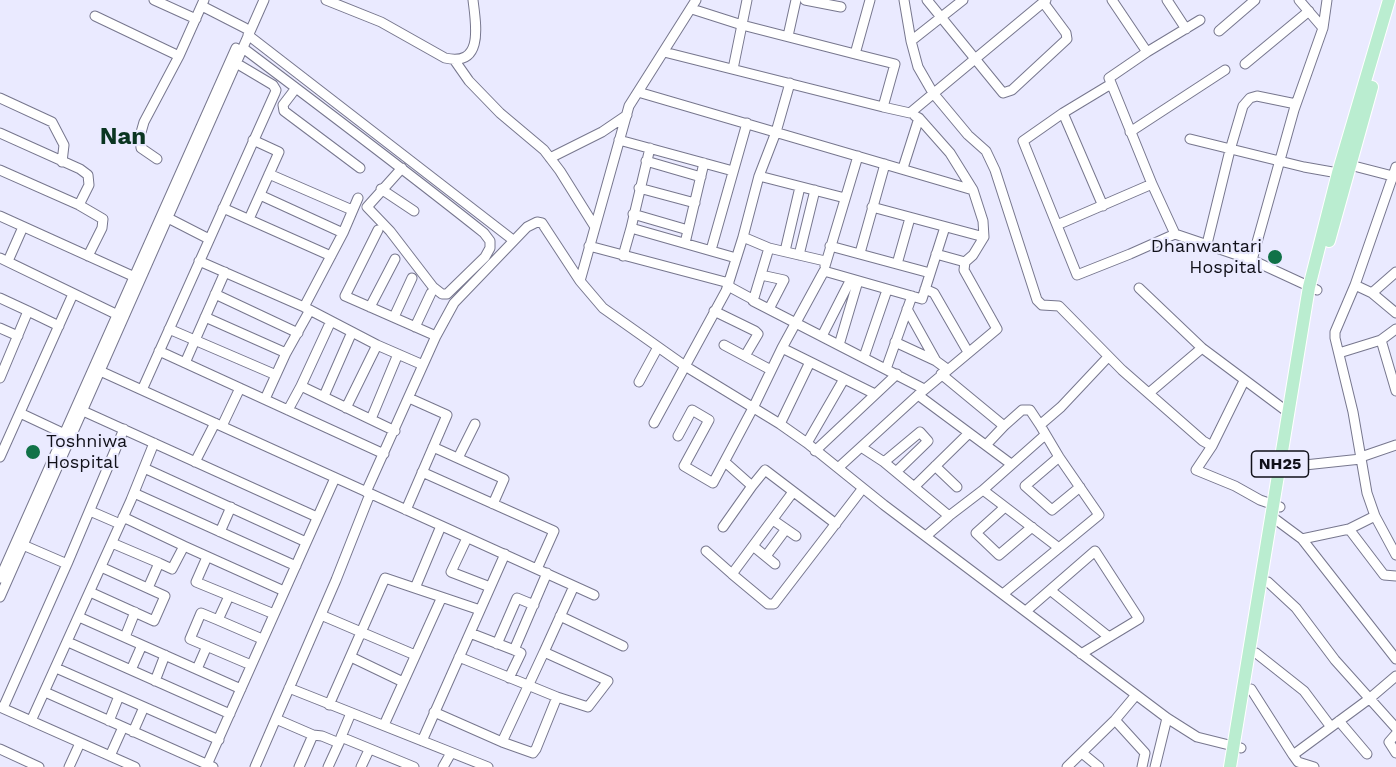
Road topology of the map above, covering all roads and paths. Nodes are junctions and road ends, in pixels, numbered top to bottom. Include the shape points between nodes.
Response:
1 (154, 0) edge
2 (257, 0) edge
3 (264, 0) edge
4 (326, 0) edge
5 (473, 0) edge
6 (747, 0) edge
7 (795, 0) edge
8 (805, 0) edge
9 (870, 0) edge
10 (904, 0) edge
11 (927, 0) edge
12 (963, 0) edge
13 (1112, 0) edge
14 (1167, 0) edge
15 (1255, 0) edge
16 (1299, 0) edge
17 (1327, 0) edge
18 (1389, 0) edge
19 (1045, 1) edge
20 (830, 2) edge
21 (1396, 2) edge
22 (203, 3) edge
23 (347, 4) edge
24 (694, 4) edge
25 (841, 6) dead end
26 (1309, 11) junction
27 (95, 16) dead end
28 (940, 18) junction
29 (196, 19) junction
30 (1200, 20) dead end
31 (742, 25) junction
32 (1323, 28) junction
33 (1186, 29) junction
34 (1219, 31) dead end
35 (247, 32) junction
36 (788, 36) junction
37 (910, 40) junction
38 (243, 48) junction
39 (664, 52) junction
40 (1147, 52) junction
41 (855, 54) junction
42 (179, 56) junction
43 (976, 58) junction
44 (455, 61) junction
45 (236, 63) junction
46 (1245, 64) dead end
47 (733, 69) junction
48 (1225, 70) dead end
49 (790, 83) junction
50 (1111, 84) junction
51 (296, 88) junction
52 (638, 92) junction
53 (932, 94) junction
54 (0, 98) edge
55 (1296, 104) junction
56 (883, 107) junction
57 (910, 113) junction
58 (1063, 113) junction
59 (627, 115) junction
60 (919, 118) junction
61 (747, 123) junction
62 (776, 132) junction
63 (1130, 132) junction
64 (0, 133) edge
65 (1190, 139) dead end
66 (253, 140) junction
67 (619, 140) junction
68 (650, 148) junction
69 (1230, 150) junction
70 (858, 156) junction
71 (550, 158) junction
72 (157, 159) dead end
73 (646, 161) junction
74 (1280, 161) junction
75 (63, 162) junction
76 (704, 163) junction
77 (885, 164) junction
78 (360, 168) dead end
79 (402, 168) junction
80 (903, 168) junction
81 (1337, 169) junction
82 (0, 170) edge
83 (733, 171) junction
84 (1395, 173) edge
85 (269, 174) junction
86 (759, 176) junction
87 (701, 177) junction
88 (1152, 184) junction
89 (800, 187) junction
90 (639, 188) junction
91 (381, 189) junction
92 (815, 190) junction
93 (972, 190) junction
94 (1387, 194) junction
95 (260, 195) junction
96 (357, 198) dead end
97 (844, 198) junction
98 (1396, 201) edge
99 (695, 203) junction
100 (79, 206) junction
101 (1103, 206) junction
102 (872, 207) junction
103 (223, 208) junction
104 (352, 210) junction
105 (414, 211) dead end
106 (633, 214) junction
107 (0, 216) edge
108 (168, 218) junction
109 (910, 218) junction
110 (249, 219) junction
111 (1057, 225) junction
112 (23, 227) junction
113 (595, 227) junction
114 (945, 227) junction
115 (631, 228) junction
116 (378, 230) dead end
117 (688, 230) junction
118 (343, 232) junction
119 (1175, 234) junction
120 (743, 237) junction
121 (984, 237) junction
122 (209, 239) junction
123 (513, 240) junction
124 (490, 241) junction
125 (686, 243) junction
126 (1207, 244) junction
127 (590, 246) junction
128 (830, 246) junction
129 (769, 248) junction
130 (711, 250) junction
131 (785, 251) junction
132 (501, 252) junction
133 (860, 253) junction
134 (936, 254) junction
135 (799, 255) junction
136 (88, 256) junction
137 (331, 256) junction
138 (623, 256) junction
139 (736, 258) junction
140 (395, 259) dead end
141 (4, 260) edge
142 (1252, 260) junction
143 (199, 261) junction
144 (965, 262) junction
145 (897, 264) junction
146 (825, 266) junction
147 (225, 272) junction
148 (930, 273) junction
149 (1396, 273) edge
150 (761, 275) junction
151 (137, 278) junction
152 (412, 278) dead end
153 (855, 280) junction
154 (580, 281) junction
155 (729, 285) junction
156 (1355, 285) junction
157 (1139, 288) dead end
158 (1313, 288) junction
159 (925, 289) junction
160 (887, 291) junction
161 (431, 293) dead end
162 (1372, 293) junction
163 (73, 294) junction
164 (215, 294) junction
165 (912, 296) junction
166 (0, 298) edge
167 (753, 299) junction
168 (370, 307) junction
169 (307, 308) junction
170 (769, 309) junction
171 (907, 309) junction
172 (28, 311) junction
173 (714, 311) junction
174 (1396, 313) edge
175 (121, 316) junction
176 (205, 317) junction
177 (394, 317) junction
178 (332, 321) junction
179 (795, 324) junction
180 (59, 326) junction
181 (415, 327) junction
182 (0, 328) edge
183 (169, 329) junction
184 (1396, 329) edge
185 (352, 332) junction
186 (298, 333) junction
187 (18, 336) junction
188 (436, 336) junction
189 (822, 336) junction
190 (195, 339) junction
191 (1381, 340) junction
192 (895, 342) junction
193 (377, 345) junction
194 (724, 345) dead end
195 (839, 345) junction
196 (658, 347) junction
197 (782, 348) junction
198 (1202, 348) junction
199 (159, 351) junction
200 (968, 351) junction
201 (286, 353) junction
202 (1339, 353) junction
203 (398, 354) junction
204 (745, 356) junction
205 (864, 357) junction
206 (1108, 357) junction
207 (936, 361) junction
208 (810, 362) junction
209 (185, 363) junction
210 (423, 365) junction
211 (685, 366) junction
212 (886, 369) junction
213 (771, 370) junction
214 (100, 371) junction
215 (944, 372) junction
216 (897, 374) junction
217 (276, 375) junction
218 (0, 378) edge
219 (844, 378) junction
220 (1244, 381) junction
221 (639, 382) dead end
222 (301, 386) junction
223 (240, 388) junction
224 (142, 390) junction
225 (1396, 391) edge
226 (921, 392) junction
227 (1149, 393) junction
228 (875, 394) junction
229 (324, 396) junction
230 (409, 398) junction
231 (265, 399) junction
232 (346, 408) junction
233 (753, 408) junction
234 (288, 410) junction
235 (83, 411) junction
236 (20, 413) junction
237 (1289, 413) junction
238 (371, 419) junction
239 (654, 423) dead end
240 (218, 424) junction
241 (475, 424) dead end
242 (780, 424) junction
243 (1040, 425) junction
244 (1004, 426) junction
245 (124, 429) junction
246 (394, 431) junction
247 (969, 433) junction
248 (1045, 435) junction
249 (68, 436) junction
250 (678, 436) dead end
251 (154, 443) junction
252 (807, 443) junction
253 (986, 445) junction
254 (1396, 445) edge
255 (1212, 446) junction
256 (433, 447) junction
257 (861, 447) junction
258 (815, 451) junction
259 (384, 454) junction
260 (0, 457) edge
261 (1059, 457) junction
262 (458, 458) junction
263 (1361, 458) junction
264 (195, 462) junction
265 (725, 462) junction
266 (884, 462) junction
267 (1011, 464) junction
268 (935, 466) junction
269 (1286, 466) junction
270 (144, 468) junction
271 (838, 468) junction
272 (422, 472) junction
273 (896, 472) junction
274 (335, 478) junction
275 (752, 486) junction
276 (914, 487) junction
277 (957, 487) dead end
278 (1080, 487) junction
279 (863, 488) junction
280 (983, 490) junction
281 (793, 492) junction
282 (134, 493) junction
283 (368, 493) junction
284 (493, 504) junction
285 (231, 507) junction
286 (1005, 507) junction
287 (406, 510) junction
288 (90, 511) junction
289 (1275, 513) junction
290 (949, 516) junction
291 (1375, 516) junction
292 (317, 517) junction
293 (773, 520) junction
294 (122, 521) junction
295 (836, 524) junction
296 (441, 526) junction
297 (723, 527) dead end
298 (1032, 527) junction
299 (1349, 529) junction
300 (786, 530) junction
301 (220, 532) junction
302 (796, 536) dead end
303 (926, 536) junction
304 (467, 538) junction
305 (1302, 539) junction
306 (306, 542) junction
307 (112, 543) junction
308 (23, 545) junction
309 (184, 546) junction
310 (753, 546) junction
311 (1059, 548) junction
312 (706, 551) dead end
313 (504, 554) junction
314 (4, 555) edge
315 (1396, 555) edge
316 (207, 556) junction
317 (766, 556) junction
318 (159, 562) junction
319 (67, 564) junction
320 (775, 564) dead end
321 (296, 566) junction
322 (101, 567) junction
323 (537, 569) junction
324 (547, 573) junction
325 (732, 574) junction
326 (1396, 576) edge
327 (0, 578) edge
328 (1268, 582) junction
329 (574, 586) junction
330 (490, 587) junction
331 (148, 588) junction
332 (415, 588) junction
333 (1050, 590) junction
334 (284, 591) junction
335 (90, 592) junction
336 (1003, 594) junction
337 (594, 595) dead end
338 (229, 596) junction
339 (0, 597) edge
340 (441, 598) junction
341 (534, 605) junction
342 (480, 610) junction
343 (1026, 611) junction
344 (135, 612) junction
345 (274, 614) junction
346 (321, 615) junction
347 (560, 616) junction
348 (79, 617) junction
349 (218, 620) junction
350 (363, 633) junction
351 (470, 633) junction
352 (125, 637) junction
353 (1109, 637) junction
354 (262, 639) junction
355 (68, 642) junction
356 (497, 644) junction
357 (142, 645) junction
358 (207, 646) junction
359 (623, 646) dead end
360 (514, 650) junction
361 (544, 652) junction
362 (1256, 653) junction
363 (1081, 654) junction
364 (415, 655) junction
365 (165, 656) junction
366 (351, 657) junction
367 (459, 657) junction
368 (1396, 659) edge
369 (251, 665) junction
370 (56, 668) junction
371 (196, 669) junction
372 (131, 670) junction
373 (1396, 676) edge
374 (509, 678) junction
375 (155, 681) junction
376 (403, 682) junction
377 (528, 686) junction
378 (289, 688) junction
379 (241, 689) junction
380 (1251, 689) junction
381 (45, 692) junction
382 (1136, 695) junction
383 (120, 696) junction
384 (557, 697) junction
385 (1369, 699) junction
386 (329, 705) junction
387 (144, 706) junction
388 (2, 708) edge
389 (434, 712) junction
390 (351, 713) junction
391 (230, 714) junction
392 (1167, 718) junction
393 (276, 719) junction
394 (1115, 720) junction
395 (31, 721) junction
396 (109, 721) junction
397 (1335, 724) junction
398 (384, 725) junction
399 (123, 728) junction
400 (1396, 728) edge
401 (133, 732) junction
402 (1396, 734) edge
403 (313, 735) junction
404 (219, 740) junction
405 (340, 740) junction
406 (422, 741) junction
407 (502, 742) junction
408 (80, 743) junction
409 (1237, 748) junction
410 (0, 749) edge
411 (369, 750) junction
412 (451, 753) junction
413 (1082, 753) junction
414 (1396, 753) edge
415 (1367, 754) dead end
416 (1293, 755) junction
417 (110, 756) junction
418 (476, 765) edge
419 (209, 766) edge
420 (409, 766) edge
421 (39, 767) edge
422 (69, 767) edge
423 (135, 767) edge
424 (255, 767) edge
425 (299, 767) edge
426 (328, 767) edge
427 (361, 767) edge
428 (443, 767) edge
429 (488, 767) edge
430 (1067, 767) edge
431 (1100, 767) edge
432 (1142, 767) edge
433 (1155, 767) edge
434 (1230, 767) edge
435 (1238, 767) edge
436 (1314, 767) edge

1 - 29 street
2 - 35 street
3 - 35 street
4 - 23 street
5 - 44 street via 475,44 469,55
6 - 31 street
7 - 36 street
8 - 20 street
9 - 41 street
10 - 37 street
11 - 28 street
12 - 28 street
13 - 40 street
14 - 33 street
15 - 34 street
16 - 26 street
17 - 32 street
18 - 81 main road, NH25
19 - 43 street
19 - 43 street via 1067,39 1011,90 1003,93
20 - 25 street
21 - 81 main road, NH25
22 - 29 street
22 - 35 street
23 - 44 street
24 - 31 street
24 - 39 street
26 - 32 street
26 - 46 street
27 - 42 street
28 - 37 street
28 - 43 street
29 - 42 street
30 - 33 street
31 - 36 street
31 - 47 street
32 - 55 street
33 - 40 street
35 - 38 street
35 - 123 street
35 - 151 street
36 - 41 street
37 - 53 street
38 - 45 street
38 - 51 street
39 - 47 street
39 - 52 street
40 - 50 street via 1108,78
41 - 56 street via 895,64
42 - 72 street via 140,136 141,148
43 - 53 street
44 - 71 street via 500,113
45 - 66 street via 269,81 276,90
45 - 108 street
47 - 49 street
48 - 63 street
49 - 56 street
49 - 62 street
50 - 58 street
50 - 63 street
51 - 78 street via 283,105 284,111
51 - 79 street
52 - 59 street
52 - 61 street
53 - 57 street
53 - 206 street via 986,151 1037,300 1042,306 1059,306
54 - 75 street via 52,122 64,145
55 - 69 street via 1266,96 1250,98
55 - 74 street
56 - 57 street
57 - 60 street
58 - 101 street
58 - 111 street via 1023,141
59 - 67 street
59 - 71 street
60 - 80 street
60 - 93 street via 950,153
61 - 62 street
61 - 83 street
62 - 70 street
62 - 86 street
63 - 88 street
64 - 75 street
65 - 69 street
66 - 85 street via 279,152
66 - 103 street
67 - 68 street
67 - 113 street
68 - 73 street
68 - 76 street
69 - 74 street
69 - 126 street
70 - 77 street
70 - 97 street
71 - 113 street
73 - 87 street
73 - 90 street
74 - 81 street
74 - 142 street
75 - 100 street via 90,178
76 - 83 street
76 - 87 street
77 - 80 street
77 - 102 street
79 - 91 street
79 - 124 street
80 - 93 street
81 - 84 street
81 - 158 main road, NH25
82 - 100 street
83 - 130 street
84 - 94 street
85 - 95 street
85 - 104 street
86 - 89 street
86 - 120 street
87 - 99 street
88 - 101 street
88 - 119 street
89 - 92 street
89 - 131 street
90 - 99 street
90 - 106 street
91 - 105 street
91 - 124 street via 367,205 369,210 442,294 453,290 485,257
92 - 97 street
92 - 135 street
93 - 121 street
94 - 98 street
94 - 156 street
95 - 110 street
95 - 118 street
96 - 104 street
97 - 128 street
99 - 117 street
100 - 136 street via 98,215 104,224
101 - 111 street
102 - 109 street
102 - 133 street
103 - 110 street
103 - 122 street
104 - 118 street
106 - 115 street
106 - 117 street
107 - 112 street
108 - 122 street
108 - 151 street
109 - 114 street
109 - 145 street
110 - 137 street
111 - 119 street via 1077,275
112 - 136 street
112 - 141 street
113 - 127 street
114 - 121 street
114 - 134 street
115 - 125 street
115 - 138 street
116 - 168 street via 345,297
117 - 125 street
118 - 137 street
119 - 126 street
120 - 129 street
120 - 139 street
121 - 144 street
122 - 143 street
123 - 132 street
123 - 154 street via 531,224 542,223
124 - 132 street
125 - 130 street
126 - 142 street
127 - 138 street
127 - 154 street
128 - 133 street
128 - 146 street
129 - 131 street
129 - 150 street
130 - 139 street
131 - 135 street
132 - 188 street via 454,303
133 - 145 street
134 - 144 street
134 - 148 street
135 - 146 street
136 - 151 street
137 - 169 street
138 - 155 street
139 - 155 street
140 - 168 street
141 - 163 street
142 - 158 street
143 - 147 street
143 - 183 street
144 - 200 street via 964,270 997,329
145 - 148 street
146 - 153 street
146 - 179 street
147 - 164 street
147 - 169 street
148 - 159 street
149 - 162 street
150 - 167 street
150 - 170 street via 784,280
151 - 175 street
152 - 177 street
153 - 160 street
153 - 189 street
153 - 195 street
154 - 196 street via 603,309
155 - 167 street
155 - 173 street
156 - 162 street
156 - 202 street via 1335,332
157 - 198 street
158 - 237 main road, NH25
158 - 269 main road, NH25
159 - 165 street via 922,299
159 - 200 street via 934,293
160 - 165 street
160 - 205 street
161 - 181 street
162 - 174 street
163 - 175 street
163 - 180 street
164 - 176 street
164 - 186 street
165 - 171 street
166 - 172 street
167 - 170 street
168 - 177 street
169 - 178 street
169 - 186 street
170 - 179 street
171 - 192 street
171 - 207 street
172 - 180 street
172 - 187 street
173 - 204 street via 758,334
173 - 211 street
175 - 214 street
175 - 249 street
176 - 190 street
176 - 201 street
177 - 181 street
178 - 185 street
178 - 222 street
179 - 189 street
179 - 197 street
180 - 236 street
181 - 188 street
182 - 187 street
183 - 190 street
183 - 199 street
184 - 191 street
185 - 193 street
185 - 229 street
186 - 201 street
187 - 218 street
188 - 210 street
189 - 195 street
190 - 209 street
190 - 217 street
191 - 202 street
191 - 225 street
192 - 207 street
192 - 212 street
193 - 203 street
193 - 232 street
194 - 204 street
195 - 205 street
196 - 211 street
196 - 221 street
197 - 208 street
197 - 213 street
198 - 220 street
198 - 227 street
199 - 209 street
199 - 224 street
200 - 215 street
201 - 217 street
202 - 263 street
203 - 210 street
203 - 238 street
204 - 213 street
205 - 212 street
206 - 227 street
206 - 243 street
207 - 215 street
208 - 219 street
208 - 242 street
209 - 223 street
210 - 230 street
211 - 233 street
211 - 239 street
212 - 216 street
213 - 233 street
214 - 224 street
214 - 235 street
215 - 226 street
215 - 244 street
216 - 226 street
216 - 228 street
217 - 231 street
219 - 228 street
219 - 252 street
220 - 237 street
220 - 255 street
222 - 229 street
222 - 234 street
223 - 231 street
223 - 240 street
224 - 240 street
226 - 247 street
226 - 257 street
227 - 255 street
228 - 258 street
229 - 232 street
230 - 246 street
230 - 256 street via 447,415
231 - 234 street
232 - 238 street
233 - 242 street
233 - 265 street
234 - 259 street
235 - 245 street
235 - 249 street
236 - 249 street
236 - 260 street
237 - 289 main road, NH25
238 - 246 street
240 - 264 street
240 - 274 street
241 - 262 street
242 - 252 street
243 - 244 street via 1030,410 1022,410
243 - 248 street
244 - 253 street
245 - 251 street
245 - 288 street
246 - 259 street
247 - 253 street
247 - 268 street
248 - 261 street
248 - 267 street
249 - 308 street
249 - 314 street
250 - 265 street via 692,410 709,420 684,466 712,483
251 - 264 street
251 - 270 street
252 - 258 street
253 - 267 street
254 - 263 street
255 - 289 street via 1197,470 1235,486
256 - 262 street
256 - 272 street
257 - 266 street
257 - 271 street
258 - 271 street
259 - 283 street
261 - 278 street
261 - 278 street via 1025,486 1052,510
262 - 284 street via 504,480
263 - 269 street
263 - 291 street
264 - 292 street
265 - 275 street
266 - 273 street
266 - 273 street via 920,432 928,441
267 - 280 street
268 - 276 street
268 - 277 street
269 - 289 main road, NH25
270 - 282 street
270 - 285 street
271 - 279 street
272 - 284 street
272 - 287 street
273 - 276 street
274 - 283 street
274 - 292 street
275 - 281 street via 765,470
275 - 297 street
276 - 290 street
278 - 311 street via 1099,515
279 - 295 street
279 - 303 street
280 - 286 street
280 - 290 street
281 - 293 street
281 - 295 street
282 - 294 street
282 - 301 street
283 - 287 street
283 - 346 street
284 - 323 street via 554,531
285 - 301 street
285 - 306 street
286 - 298 street
286 - 298 street via 976,533 999,555
287 - 296 street
288 - 294 street
288 - 319 street
289 - 305 street
289 - 328 main road, NH25
289 - 409 main road, NH25
290 - 303 street
291 - 299 street
291 - 315 street
292 - 306 street
293 - 300 street
293 - 310 street
294 - 307 street
294 - 309 street
295 - 325 street via 774,604 768,604
296 - 304 street
296 - 332 street
298 - 311 street
299 - 305 street
299 - 326 street via 1384,575
300 - 302 street
300 - 317 street
301 - 321 street
303 - 336 street
304 - 313 street
304 - 330 street via 452,572
305 - 368 street
306 - 321 street
307 - 318 street
307 - 322 street
308 - 319 street
308 - 339 street
309 - 316 street
309 - 318 street via 172,569
310 - 317 street
310 - 325 street
311 - 336 street
312 - 325 street
313 - 323 street
313 - 330 street
314 - 327 street
316 - 334 street
316 - 338 street via 196,582
317 - 320 street
318 - 331 street
319 - 388 street
321 - 334 street
322 - 331 street
322 - 335 street
323 - 324 street
324 - 329 street
324 - 341 street
328 - 362 main road, NH25
328 - 385 street via 1296,608
329 - 337 street
329 - 347 street
330 - 342 street
331 - 344 street via 165,596 154,621
332 - 340 street
332 - 350 street via 385,578
333 - 343 street
333 - 353 street
333 - 353 street via 1095,551 1139,619
334 - 345 street
335 - 344 street
335 - 348 street
336 - 343 street
338 - 345 street
338 - 349 street
340 - 342 street
340 - 364 street
341 - 356 street via 517,598
341 - 360 street
342 - 351 street
343 - 363 street
344 - 352 street
345 - 354 street
346 - 350 street
346 - 378 street
347 - 359 street
347 - 361 street
348 - 352 street
348 - 355 street
349 - 354 street
349 - 358 street via 201,613 190,639
350 - 364 street
350 - 366 street
351 - 356 street
351 - 367 street
352 - 357 street
353 - 363 street
354 - 369 street
355 - 370 street
355 - 372 street
356 - 360 street
357 - 365 street
357 - 372 street
358 - 369 street
358 - 371 street
360 - 374 street via 521,653
361 - 377 street
361 - 384 street via 608,681 588,707
362 - 380 main road, NH25
362 - 397 street via 1304,691
363 - 382 street
364 - 376 street
365 - 371 street
365 - 375 street
366 - 376 street
366 - 386 street
367 - 374 street
367 - 389 street
369 - 379 street
370 - 381 street
370 - 383 street
371 - 379 street
372 - 375 street
373 - 385 street
374 - 377 street
375 - 391 street
376 - 398 street
377 - 384 street
377 - 407 street
378 - 386 street
378 - 393 street
379 - 391 street
380 - 409 main road, NH25
380 - 416 street
381 - 395 street
381 - 396 street
382 - 392 street
382 - 394 street
383 - 387 street
383 - 396 street
384 - 407 street via 533,753
385 - 397 street
385 - 400 street
386 - 390 street
387 - 401 street
387 - 404 street
388 - 395 street
389 - 406 street
389 - 407 street
390 - 398 street
390 - 405 street
391 - 404 street
392 - 409 street via 1197,737
392 - 433 street
393 - 403 street
393 - 424 street
394 - 413 street
394 - 432 street via 1145,753
395 - 408 street
396 - 399 street
397 - 415 street
397 - 416 street
398 - 406 street
399 - 401 street
399 - 417 street
401 - 419 street
402 - 414 street via 1389,742
403 - 405 street
403 - 425 street
404 - 419 street
405 - 411 street
405 - 426 street
406 - 412 street
408 - 417 street
408 - 422 street
409 - 434 main road, NH25
409 - 435 main road, NH25
410 - 421 street
411 - 420 street
411 - 427 street
412 - 418 street
412 - 428 street
413 - 430 street
413 - 431 street
416 - 436 street via 1298,762
417 - 423 street
418 - 429 street

